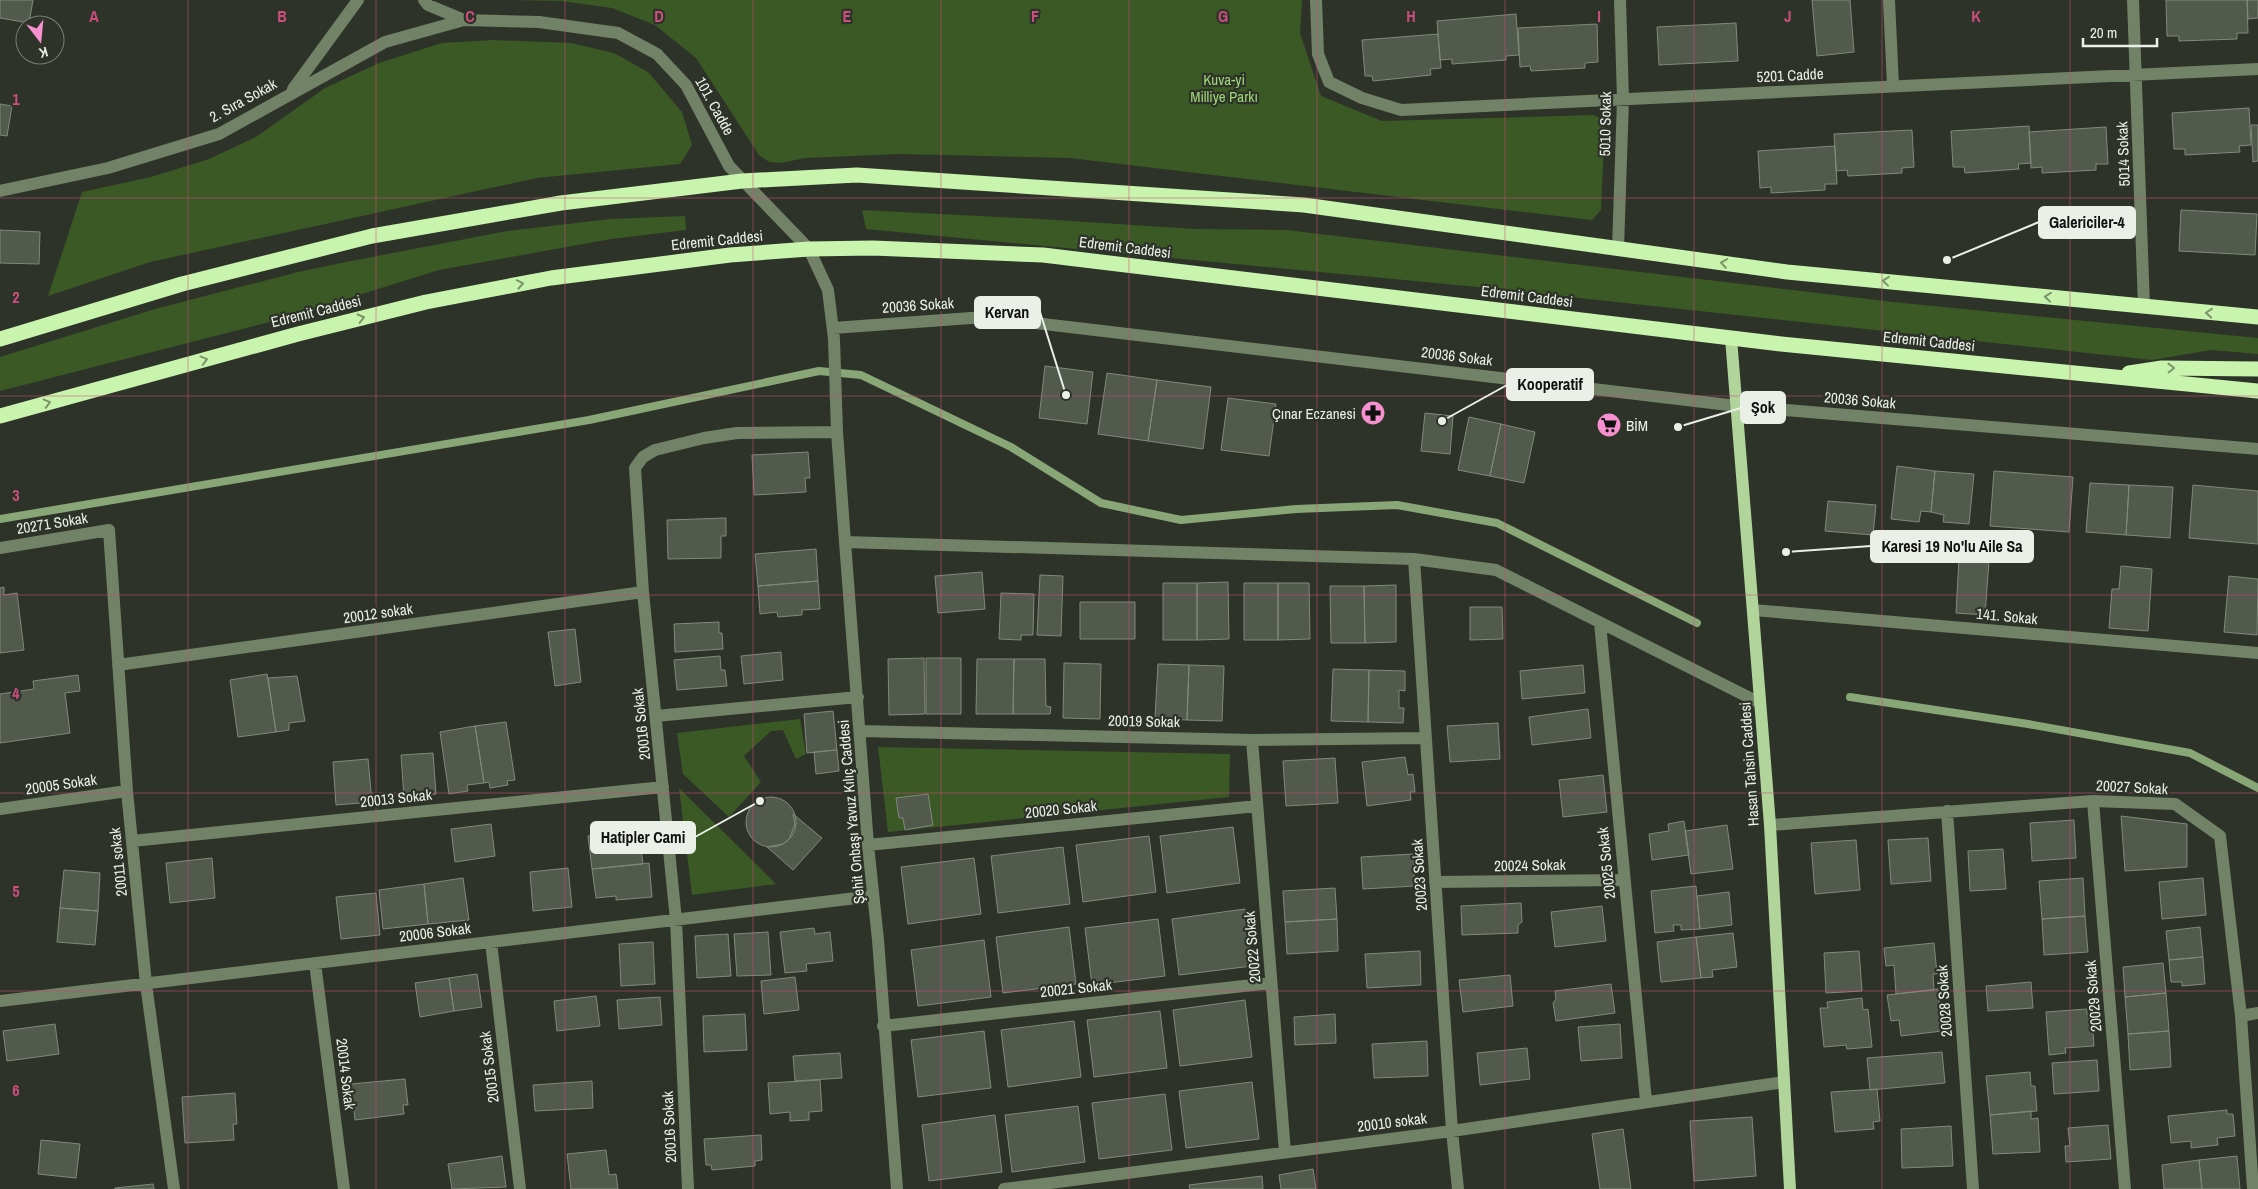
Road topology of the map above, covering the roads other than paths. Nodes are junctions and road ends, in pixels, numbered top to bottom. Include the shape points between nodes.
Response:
1 (358, 0) edge
2 (424, 0) edge
3 (1316, 0) edge
4 (1620, 0) edge
5 (1889, 0) edge
6 (2133, 0) edge
7 (464, 20) junction
8 (2258, 69) edge
9 (2137, 74) junction
10 (1893, 86) junction
11 (290, 93) junction
12 (1623, 99) junction
13 (742, 181) junction
14 (0, 191) edge
15 (809, 249) junction
16 (1618, 249) junction
17 (2144, 306) junction
18 (2258, 317) edge
19 (834, 333) junction
20 (1732, 338) junction
21 (0, 340) edge
22 (2258, 369) edge
23 (2105, 376) junction
24 (2258, 391) edge
25 (1737, 406) junction
26 (0, 416) edge
27 (838, 432) junction
28 (2258, 449) edge
29 (109, 530) joint
30 (845, 542) junction
31 (0, 548) edge
32 (1414, 559) junction
33 (643, 592) junction
34 (1753, 610) junction
35 (1600, 623) junction
36 (2258, 653) edge
37 (118, 665) junction
38 (858, 697) junction
39 (1760, 703) junction
40 (656, 716) junction
41 (860, 731) junction
42 (1426, 738) junction
43 (1252, 740) junction
44 (663, 787) junction
45 (128, 791) junction
46 (2093, 800) junction
47 (1257, 806) junction
48 (0, 809) edge
49 (1947, 811) junction
50 (1770, 825) junction
51 (132, 841) junction
52 (868, 845) junction
53 (1624, 880) junction
54 (1435, 882) junction
55 (873, 896) junction
56 (676, 920) junction
57 (491, 942) junction
58 (315, 963) junction
59 (1271, 983) junction
60 (146, 984) junction
61 (0, 1002) edge
62 (2258, 1013) edge
63 (2241, 1016) junction
64 (883, 1026) junction
65 (1784, 1082) junction
66 (1646, 1101) junction
67 (1452, 1131) junction
68 (1285, 1152) junction
69 (174, 1189) edge
70 (344, 1189) edge
71 (520, 1189) edge
72 (688, 1189) edge
73 (897, 1189) edge
74 (1004, 1189) edge
75 (1458, 1189) edge
76 (1790, 1189) edge
77 (1973, 1189) edge
78 (2125, 1189) edge
79 (2253, 1189) edge

1 - 11 street
2 - 7 street, 101. Cadde via 428,5
3 - 12 street, 5201 Cadde via 1318,54 1329,82 1362,98 1401,110
4 - 12 street, 5010 Sokak
5 - 10 street
6 - 9 street, 5014 Sokak
7 - 11 street, 2. Sıra Sokak via 385,42
7 - 13 street, 101. Cadde via 539,22 618,33 657,54 686,85 729,166
8 - 9 street, 5201 Cadde
9 - 10 street, 5201 Cadde
9 - 17 street, 5014 Sokak
10 - 12 street, 5201 Cadde
11 - 14 street, 2. Sıra Sokak via 219,134 108,168
12 - 16 street, 5010 Sokak
13 - 15 street, 101. Cadde
13 - 16 highway via 857,175 1304,205
13 - 21 highway via 561,203 372,236 182,284
15 - 19 street, 101. Cadde via 828,290
15 - 20 highway, Edremit Caddesi via 873,248 1043,255
26 -> 15 highway, Edremit Caddesi via 288,336 426,302 551,278 730,255
17 -> 16 highway via 1787,272
18 -> 17 highway
19 - 25 street, 20036 Sokak via 985,317
19 - 27 street, Şehit Onbaşı Yavuz Kılıç Caddesi
20 - 23 highway, Edremit Caddesi
20 - 25 main road, Hasan Tahsin Caddesi
23 -> 22 highway via 2162,368
23 - 24 highway, Edremit Caddesi
25 - 28 street, 20036 Sokak
25 - 34 main road, Hasan Tahsin Caddesi
27 - 30 street, Şehit Onbaşı Yavuz Kılıç Caddesi
27 - 33 street, 20016 Sokak via 737,433 672,445 643,457 635,468
29 - 31 street, 20271 Sokak
29 - 37 street, 20011 sokak
30 - 32 street
30 - 38 street, Şehit Onbaşı Yavuz Kılıç Caddesi
32 - 35 street via 1496,570
32 - 42 street, 20023 Sokak
33 - 37 street, 20012 sokak
33 - 40 street, 20016 Sokak
34 - 36 street, 141. Sokak
34 - 39 main road, Hasan Tahsin Caddesi
35 - 39 street
35 - 53 street, 20025 Sokak
37 - 45 street, 20011 sokak
38 - 40 street
38 - 41 street, Şehit Onbaşı Yavuz Kılıç Caddesi
39 - 50 main road, Hasan Tahsin Caddesi
40 - 44 street, 20016 Sokak
41 - 43 street, 20019 Sokak
41 - 52 street, Şehit Onbaşı Yavuz Kılıç Caddesi
42 - 43 street, 20019 Sokak
42 - 54 street, 20023 Sokak
43 - 47 street, 20022 Sokak
44 - 51 street, 20013 Sokak
44 - 56 street, 20016 Sokak
45 - 48 street, 20005 Sokak
45 - 51 street, 20011 sokak
46 - 49 street, 20027 Sokak
46 - 63 street, 20027 Sokak via 2174,804 2220,836
46 - 78 street, 20029 Sokak
47 - 52 street, 20020 Sokak
47 - 59 street, 20022 Sokak
49 - 50 street, 20027 Sokak
49 - 77 street, 20028 Sokak
50 - 65 main road, Hasan Tahsin Caddesi
51 - 60 street, 20011 sokak
52 - 55 street, Şehit Onbaşı Yavuz Kılıç Caddesi
53 - 54 street, 20024 Sokak
53 - 66 street, 20025 Sokak
54 - 67 street, 20023 Sokak
55 - 56 street, 20006 Sokak
55 - 64 street, Şehit Onbaşı Yavuz Kılıç Caddesi
56 - 57 street, 20006 Sokak
56 - 72 street, 20016 Sokak
57 - 58 street, 20006 Sokak
57 - 71 street, 20015 Sokak
58 - 60 street, 20006 Sokak
58 - 70 street, 20014 Sokak
59 - 64 street, 20021 Sokak
59 - 68 street, 20022 Sokak
60 - 61 street, 20006 Sokak
60 - 69 street, 20011 sokak
62 - 63 street
63 - 79 street, 20027 Sokak
64 - 73 street, Şehit Onbaşı Yavuz Kılıç Caddesi
65 - 66 street, 20010 sokak
65 - 76 main road, Hasan Tahsin Caddesi
66 - 67 street, 20010 sokak
67 - 68 street, 20010 sokak
67 - 75 street, 20023 Sokak
68 - 74 street, 20010 sokak

